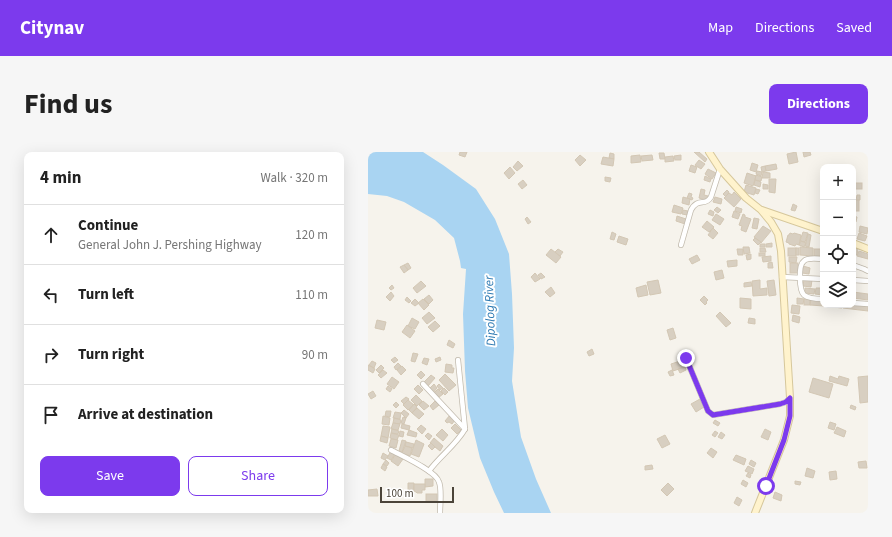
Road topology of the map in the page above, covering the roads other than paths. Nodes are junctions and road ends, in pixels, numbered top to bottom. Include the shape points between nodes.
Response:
1 (709, 152) edge
2 (720, 169) junction
3 (761, 210) junction
4 (820, 230) edge
5 (681, 245) dead end
6 (856, 245) edge
7 (868, 250) edge
8 (820, 259) edge
9 (856, 266) edge
10 (868, 272) edge
11 (782, 277) junction
12 (800, 278) junction
13 (820, 278) edge
14 (856, 280) edge
15 (868, 281) edge
16 (820, 299) edge
17 (856, 302) edge
18 (868, 304) edge
19 (686, 358) dead end
20 (458, 360) dead end
21 (423, 384) dead end
22 (790, 398) junction
23 (465, 429) junction
24 (391, 450) dead end
25 (429, 471) junction
26 (440, 513) edge
27 (755, 513) edge

1 - 2 main road
2 - 3 main road via 746,198
2 - 5 street via 709,201 694,205
3 - 4 main road
3 - 11 main road via 778,234
6 - 7 main road
8 - 12 street via 804,261 801,264
9 - 10 street
11 - 12 street
11 - 22 main road
12 - 13 street
12 - 16 street via 804,295
14 - 15 street
17 - 18 street
19 - 22 street via 708,411 713,415 780,404
20 - 23 street
21 - 23 street
22 - 27 main road via 790,416 784,440
23 - 25 street
24 - 25 street
25 - 26 street via 439,482

